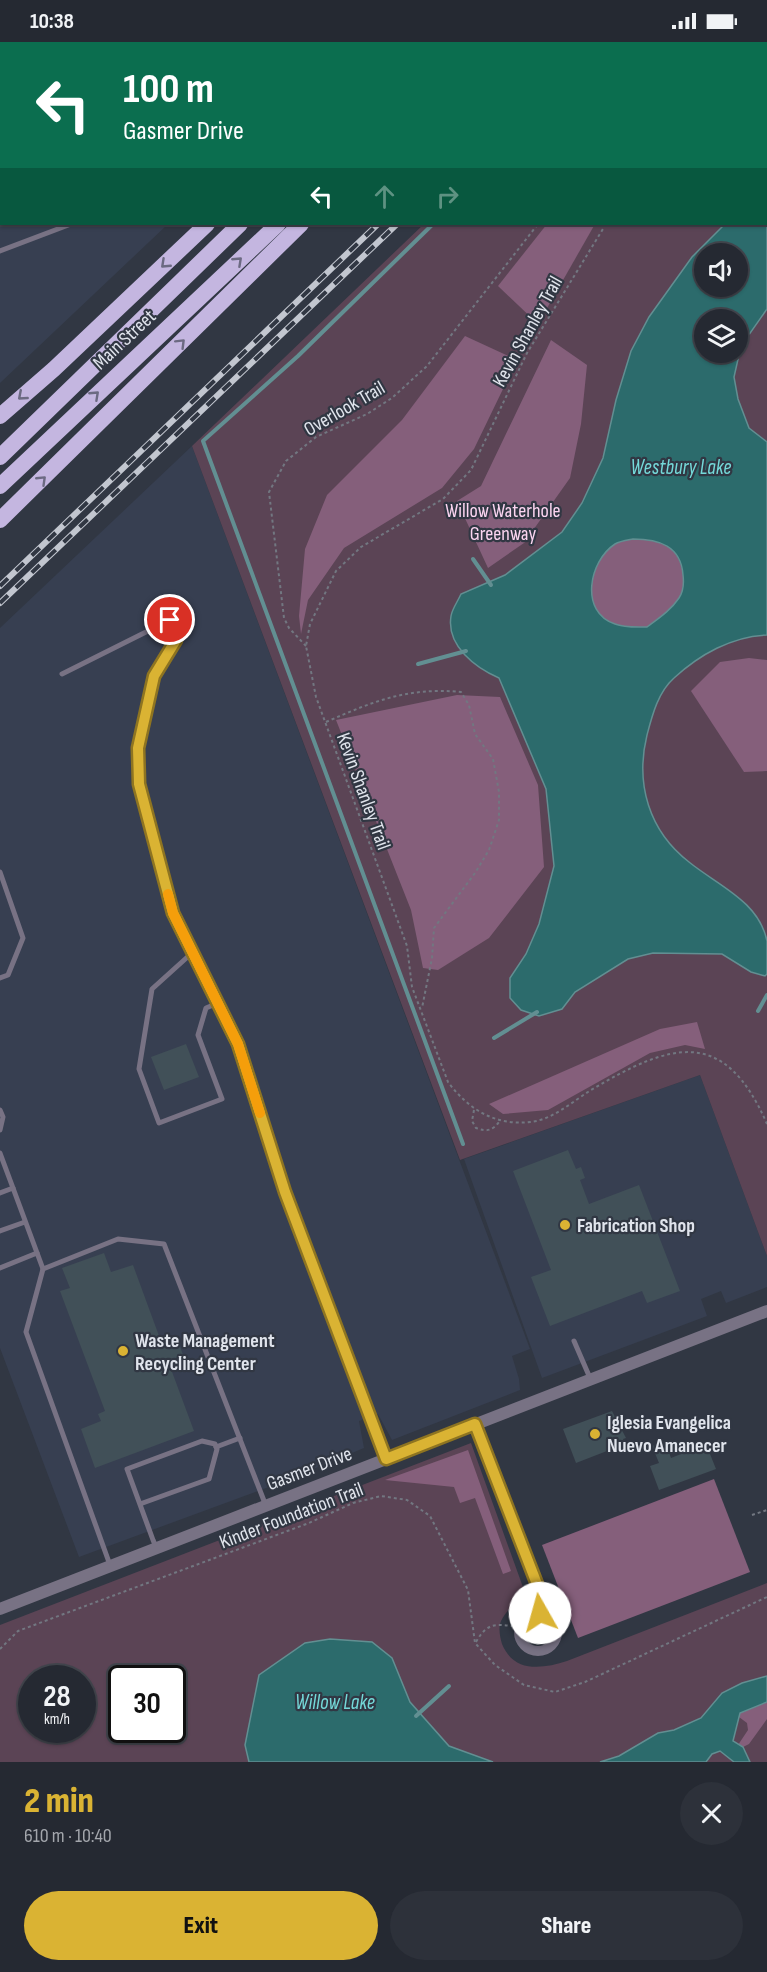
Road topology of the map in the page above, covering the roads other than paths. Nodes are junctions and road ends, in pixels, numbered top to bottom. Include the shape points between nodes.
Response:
1 (67, 225) edge
2 (206, 225) edge
3 (239, 225) edge
4 (277, 225) edge
5 (300, 225) edge
6 (0, 250) edge
7 (0, 416) edge
8 (0, 457) edge
9 (0, 486) edge
10 (0, 520) edge
11 (62, 674) dead end
12 (0, 872) edge
13 (6, 888) junction
14 (0, 894) edge
15 (193, 952) junction
16 (0, 978) edge
17 (218, 1003) junction
18 (0, 1110) edge
19 (0, 1130) edge
20 (0, 1154) edge
21 (13, 1188) junction
22 (0, 1193) edge
23 (25, 1222) junction
24 (0, 1231) edge
25 (37, 1253) junction
26 (0, 1268) edge
27 (43, 1269) junction
28 (767, 1311) edge
29 (574, 1341) dead end
30 (590, 1380) junction
31 (475, 1424) junction
32 (240, 1438) junction
33 (216, 1447) junction
34 (386, 1459) junction
35 (140, 1504) junction
36 (266, 1506) junction
37 (156, 1548) junction
38 (111, 1566) junction
39 (0, 1609) edge
40 (540, 1613) junction

1 - 6 lane
2 -> 7 highway
3 - 8 highway, Main Street
9 -> 4 highway, Main Street
10 -> 5 highway
11 - 15 lane via 170,620 176,640 154,676 138,748 139,784 173,913
12 - 13 lane
13 - 14 lane
13 - 16 lane via 23,938 8,975
15 - 17 lane
15 - 17 lane via 152,988 139,1069 159,1123 222,1099 198,1035 206,1008
17 - 34 lane via 238,1044 285,1192
18 - 19 lane
20 - 21 lane
21 - 22 lane
21 - 23 lane
23 - 24 lane
23 - 25 lane
25 - 26 lane
25 - 27 lane
27 - 32 lane via 118,1239 164,1244
27 - 38 lane via 26,1332
28 - 30 street, Gasmer Drive
29 - 30 lane
30 - 31 street, Gasmer Drive
31 - 34 street, Gasmer Drive
31 - 40 street via 542,1597
32 - 33 lane
32 - 36 lane
33 - 35 lane via 209,1479
33 - 35 lane via 202,1441 127,1469
34 - 36 street, Gasmer Drive
35 - 37 lane
36 - 37 street, Gasmer Drive
37 - 38 street, Gasmer Drive
38 - 39 street, Gasmer Drive
40 - 40 street via 527,1616 519,1628 527,1647 542,1650 557,1635 553,1620

